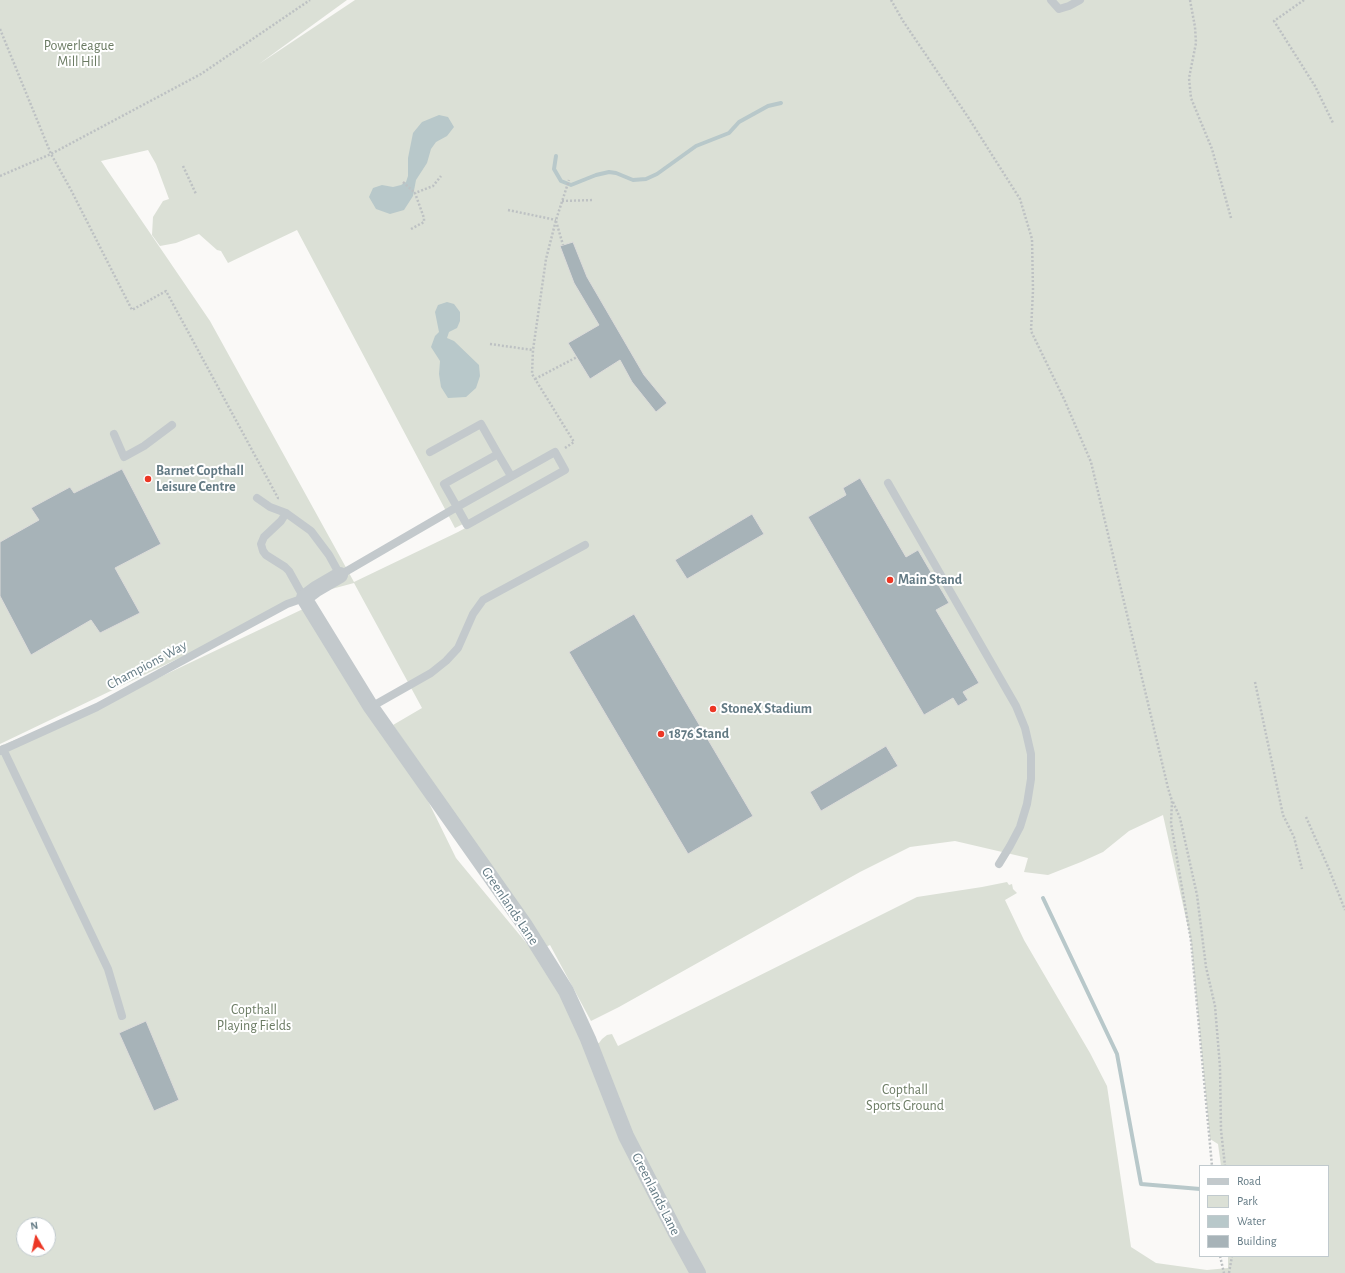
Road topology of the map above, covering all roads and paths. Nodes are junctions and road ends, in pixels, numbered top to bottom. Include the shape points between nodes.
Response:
1 (310, 0) edge
2 (891, 0) edge
3 (1051, 0) edge
4 (1080, 0) edge
5 (1190, 0) edge
6 (1304, 0) edge
7 (0, 29) edge
8 (1333, 124) dead end
9 (51, 154) junction
10 (183, 166) dead end
11 (0, 176) edge
12 (441, 176) dead end
13 (569, 180) dead end
14 (403, 182) dead end
15 (415, 193) junction
16 (196, 194) dead end
17 (594, 200) dead end
18 (562, 201) junction
19 (508, 210) dead end
20 (1231, 218) dead end
21 (556, 220) junction
22 (411, 230) dead end
23 (563, 245) dead end
24 (490, 344) dead end
25 (533, 350) junction
26 (577, 357) dead end
27 (534, 379) junction
28 (172, 425) dead end
29 (114, 434) dead end
30 (430, 452) dead end
31 (498, 454) junction
32 (557, 456) junction
33 (511, 476) junction
34 (888, 483) dead end
35 (257, 498) dead end
36 (284, 500) dead end
37 (457, 507) junction
38 (286, 513) junction
39 (585, 545) dead end
40 (340, 575) junction
41 (304, 598) junction
42 (1255, 682) dead end
43 (371, 707) junction
44 (1, 750) edge
45 (1172, 801) junction
46 (1306, 817) dead end
47 (999, 864) dead end
48 (1302, 869) dead end
49 (1345, 910) edge
50 (122, 1016) dead end
51 (1212, 1165) edge
52 (1225, 1165) edge
53 (1220, 1257) edge
54 (1232, 1257) edge
55 (698, 1273) edge
56 (1224, 1273) edge
57 (1229, 1273) edge

1 - 9 path via 201,74
2 - 45 path via 1020,199 1032,239 1031,331 1091,462
3 - 4 lane via 1059,9
5 - 20 path via 1196,43 1189,78 1192,98 1212,149
6 - 8 path via 1274,21 1315,86
7 - 9 path
9 - 11 path
9 - 36 path via 132,310 166,291 278,498
10 - 16 path
12 - 15 path via 433,186
13 - 18 path
14 - 15 path
15 - 22 path via 424,222
17 - 18 path
18 - 21 path
19 - 21 path
21 - 23 path
21 - 25 path via 546,259
24 - 25 path
25 - 27 path
26 - 27 path
27 - 32 path via 574,442 561,450
28 - 29 lane via 124,457
30 - 31 lane via 481,424
31 - 33 lane
31 - 37 lane via 444,484
32 - 33 lane via 555,452
32 - 37 lane via 565,470 467,525
33 - 37 lane
34 - 47 lane via 1016,706 1025,728 1031,754 1027,804 1020,827
35 - 38 lane via 270,507
37 - 40 lane
38 - 40 lane via 311,531
38 - 41 lane via 281,522 264,537 262,550 289,571
39 - 43 lane via 483,600 458,648 446,661 431,673
40 - 41 street
41 - 43 street, Greenlands Lane
41 - 44 lane, Champions Way via 287,604 97,707
42 - 48 path via 1283,815 1294,837
43 - 55 street, Greenlands Lane via 524,924 566,991 626,1136
44 - 50 lane via 108,969
45 - 51 path via 1171,823 1191,941
45 - 52 path via 1184,831 1197,895 1206,967 1215,1006 1220,1067 1220,1130
46 - 49 path
53 - 56 path
54 - 57 path

